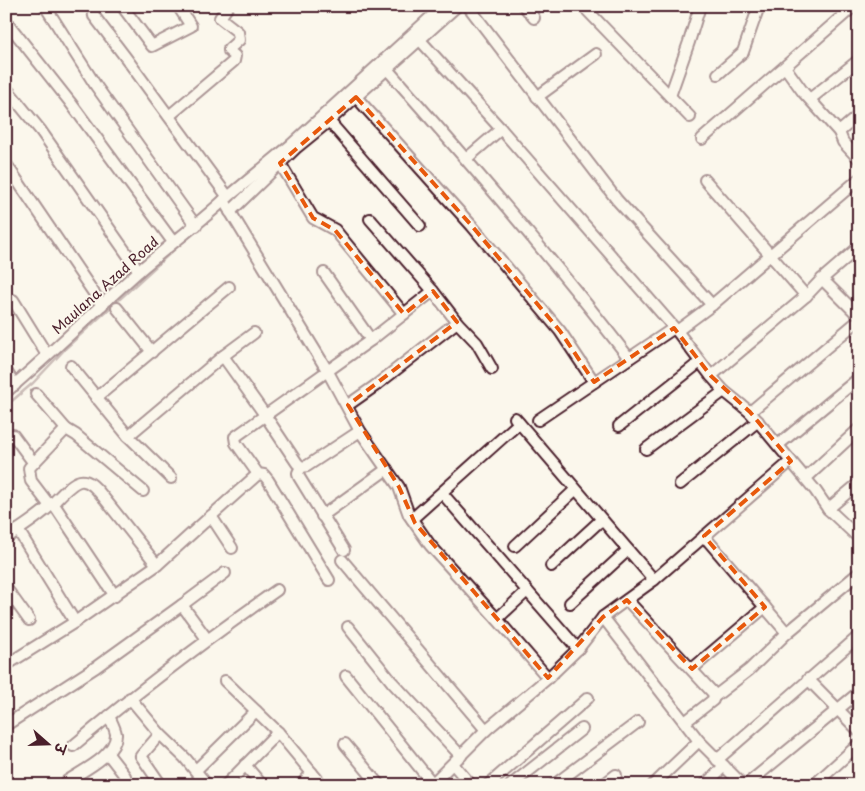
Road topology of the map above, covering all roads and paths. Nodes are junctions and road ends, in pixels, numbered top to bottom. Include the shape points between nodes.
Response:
1 (45, 6) edge
2 (99, 6) edge
3 (122, 6) edge
4 (178, 6) edge
5 (228, 6) edge
6 (456, 6) edge
7 (468, 6) edge
8 (524, 6) edge
9 (583, 6) edge
10 (700, 6) edge
11 (854, 6) edge
12 (760, 7) edge
13 (438, 8) edge
14 (534, 18) dead end
15 (6, 21) edge
16 (418, 39) junction
17 (596, 54) dead end
18 (859, 60) edge
19 (785, 67) junction
20 (386, 69) junction
21 (718, 74) dead end
22 (6, 88) edge
23 (356, 96) junction
24 (670, 96) junction
25 (536, 97) junction
26 (810, 100) junction
27 (859, 115) edge
28 (169, 116) junction
29 (690, 118) dead end
30 (329, 121) junction
31 (501, 129) junction
32 (839, 132) junction
33 (702, 139) dead end
34 (466, 159) junction
35 (859, 159) edge
36 (280, 163) junction
37 (7, 168) edge
38 (859, 179) edge
39 (705, 180) dead end
40 (227, 204) junction
41 (370, 219) dead end
42 (196, 226) junction
43 (420, 226) dead end
44 (173, 242) junction
45 (858, 251) edge
46 (770, 254) junction
47 (139, 271) junction
48 (324, 273) dead end
49 (822, 279) junction
50 (229, 288) dead end
51 (433, 291) junction
52 (806, 296) junction
53 (13, 300) dead end
54 (102, 305) junction
55 (712, 305) junction
56 (118, 308) dead end
57 (404, 314) junction
58 (859, 316) edge
59 (859, 320) edge
60 (457, 322) junction
61 (676, 329) junction
62 (254, 333) dead end
63 (371, 340) junction
64 (152, 352) junction
65 (47, 355) junction
66 (223, 356) junction
67 (629, 358) junction
68 (700, 362) junction
69 (71, 366) dead end
70 (492, 369) dead end
71 (328, 370) junction
72 (6, 371) edge
73 (711, 376) junction
74 (859, 378) edge
75 (594, 382) junction
76 (15, 385) junction
77 (724, 391) junction
78 (6, 392) edge
79 (36, 394) dead end
80 (96, 398) junction
81 (348, 405) junction
82 (750, 412) junction
83 (265, 415) junction
84 (538, 420) dead end
85 (758, 421) junction
86 (619, 426) dead end
87 (66, 429) junction
88 (859, 429) edge
89 (360, 431) junction
90 (128, 436) junction
91 (6, 437) edge
92 (778, 445) junction
93 (646, 449) dead end
94 (791, 461) junction
95 (33, 462) junction
96 (301, 467) junction
97 (387, 470) junction
98 (258, 474) junction
99 (171, 478) dead end
100 (806, 478) junction
101 (859, 483) edge
102 (680, 484) dead end
103 (575, 490) junction
104 (143, 491) dead end
105 (442, 493) junction
106 (52, 504) junction
107 (828, 509) junction
108 (212, 516) junction
109 (322, 516) junction
110 (412, 519) junction
111 (601, 520) junction
112 (18, 530) junction
113 (704, 536) junction
114 (6, 538) edge
115 (859, 538) edge
116 (515, 546) dead end
117 (232, 548) dead end
118 (628, 550) junction
119 (157, 565) junction
120 (552, 566) dead end
121 (859, 572) edge
122 (225, 573) dead end
123 (329, 580) dead end
124 (654, 580) junction
125 (6, 588) edge
126 (277, 590) dead end
127 (527, 591) junction
128 (115, 596) junction
129 (627, 600) junction
130 (570, 603) dead end
131 (182, 605) junction
132 (765, 608) junction
133 (603, 617) junction
134 (497, 619) junction
135 (29, 620) dead end
136 (75, 622) junction
137 (348, 627) dead end
138 (787, 633) junction
139 (859, 636) edge
140 (207, 639) junction
141 (578, 649) junction
142 (6, 665) edge
143 (692, 669) junction
144 (346, 676) dead end
145 (548, 678) junction
146 (808, 680) junction
147 (225, 681) dead end
148 (859, 692) edge
149 (714, 697) junction
150 (130, 698) junction
151 (588, 698) dead end
152 (838, 710) junction
153 (256, 711) junction
154 (109, 716) junction
155 (638, 722) dead end
156 (685, 722) junction
157 (6, 726) edge
158 (582, 729) dead end
159 (486, 730) junction
160 (278, 732) junction
161 (859, 732) edge
162 (160, 734) junction
163 (699, 741) junction
164 (345, 744) dead end
165 (859, 744) edge
166 (73, 746) dead end
167 (108, 754) junction
168 (461, 756) junction
169 (721, 763) junction
170 (453, 764) junction
171 (245, 765) junction
172 (196, 770) junction
173 (312, 774) junction
174 (616, 775) dead end
175 (67, 781) dead end
176 (432, 784) edge
177 (125, 785) edge
178 (161, 785) edge
179 (207, 785) edge
180 (226, 785) edge
181 (262, 785) edge
182 (301, 785) edge
183 (322, 785) edge
184 (378, 785) edge
185 (471, 785) edge
186 (488, 785) edge
187 (511, 785) edge
188 (554, 785) edge
189 (603, 785) edge
190 (653, 785) edge
191 (705, 785) edge
192 (745, 785) edge
193 (814, 785) edge

1 - 42 street via 96,86
2 - 28 street via 93,10 94,16
3 - 4 street via 152,46 191,26
5 - 28 street via 220,18 238,32 239,40 229,49 235,56 234,61
6 - 16 street
7 - 25 street
8 - 14 street
9 - 24 street
10 - 24 street
11 - 19 street
12 - 21 street via 743,52
13 - 40 street
15 - 44 street
16 - 20 street
16 - 31 street
17 - 25 street
18 - 26 street
19 - 26 street
19 - 33 street
20 - 23 street
20 - 34 street
22 - 47 street via 42,131
23 - 30 street
23 - 75 street via 560,331
24 - 29 street
25 - 55 street via 617,200
26 - 32 street
27 - 32 street
28 - 40 street
30 - 36 street
30 - 43 street
31 - 34 street
31 - 61 street
32 - 35 street via 843,142
34 - 67 street
36 - 40 street
36 - 57 street via 313,218 334,230
37 - 54 street
38 - 46 street
39 - 46 street
40 - 42 street, Maulana Azad Road
40 - 71 street
41 - 51 street
42 - 44 street, Maulana Azad Road
44 - 47 street, Maulana Azad Road
45 - 49 street
46 - 52 street
46 - 55 street
47 - 54 street, Maulana Azad Road
48 - 63 street
49 - 52 street
49 - 58 street
50 - 64 street
51 - 57 street
51 - 60 street
52 - 73 street
53 - 65 street
54 - 65 street, Maulana Azad Road
55 - 61 street
56 - 64 street
57 - 63 street
59 - 82 street
60 - 70 street via 477,343
60 - 81 street
61 - 67 street
61 - 68 street
62 - 66 street
63 - 71 street
64 - 80 street
65 - 76 street, Maulana Azad Road
66 - 83 street
66 - 90 street
67 - 75 street
68 - 73 street
68 - 86 street
69 - 80 street
71 - 81 street
71 - 83 street
72 - 76 street
73 - 77 street
74 - 92 street
75 - 84 street
76 - 78 street, Maulana Azad Road
77 - 82 street
77 - 93 street
79 - 87 street
80 - 90 street
81 - 89 street
82 - 85 street
83 - 96 street
83 - 98 street via 235,437
85 - 92 street
85 - 102 street
87 - 95 street
87 - 104 street
88 - 100 street
89 - 96 street
89 - 97 street
90 - 99 street
91 - 95 street via 12,435
92 - 94 street
94 - 100 street
94 - 113 street
95 - 106 street via 29,468 31,481
96 - 109 street via 299,477
97 - 109 street
97 - 110 street
98 - 108 street
98 - 123 street via 268,480
100 - 107 street
101 - 107 street
103 - 105 street via 517,421
103 - 111 street
103 - 116 street
105 - 110 street
105 - 127 street
106 - 112 street
106 - 119 street via 74,484 87,482 104,498
106 - 128 street
107 - 115 street
108 - 117 street
108 - 119 street
109 - 159 street via 343,555
110 - 134 street via 430,545
111 - 118 street
111 - 120 street
112 - 114 street
112 - 136 street
113 - 124 street
113 - 132 street
118 - 124 street
118 - 130 street
119 - 128 street
121 - 138 street
122 - 131 street
124 - 129 street
125 - 135 street
126 - 140 street
127 - 134 street
127 - 141 street
128 - 136 street
129 - 133 street
129 - 143 street
131 - 140 street
131 - 157 street
132 - 138 street
132 - 143 street
133 - 141 street
133 - 156 street
134 - 145 street
136 - 142 street
137 - 168 street via 392,682
138 - 149 street via 749,670
139 - 146 street
140 - 150 street
141 - 145 street
143 - 149 street
144 - 176 street
145 - 159 street
146 - 152 street
146 - 169 street
147 - 153 street
148 - 152 street
149 - 156 street
150 - 154 street
150 - 162 street
151 - 186 street
152 - 161 street
152 - 192 street
153 - 160 street
153 - 172 street
154 - 166 street
154 - 167 street via 116,739
155 - 188 street
156 - 163 street
158 - 187 street
159 - 168 street
160 - 171 street
160 - 173 street
162 - 172 street
162 - 178 street via 141,756
163 - 169 street
163 - 190 street
164 - 184 street
165 - 193 street
167 - 175 street
167 - 177 street via 125,776
168 - 170 street
169 - 191 street
169 - 192 street
170 - 176 street
170 - 185 street
171 - 180 street
171 - 181 street
172 - 179 street
173 - 182 street
173 - 183 street
174 - 189 street

